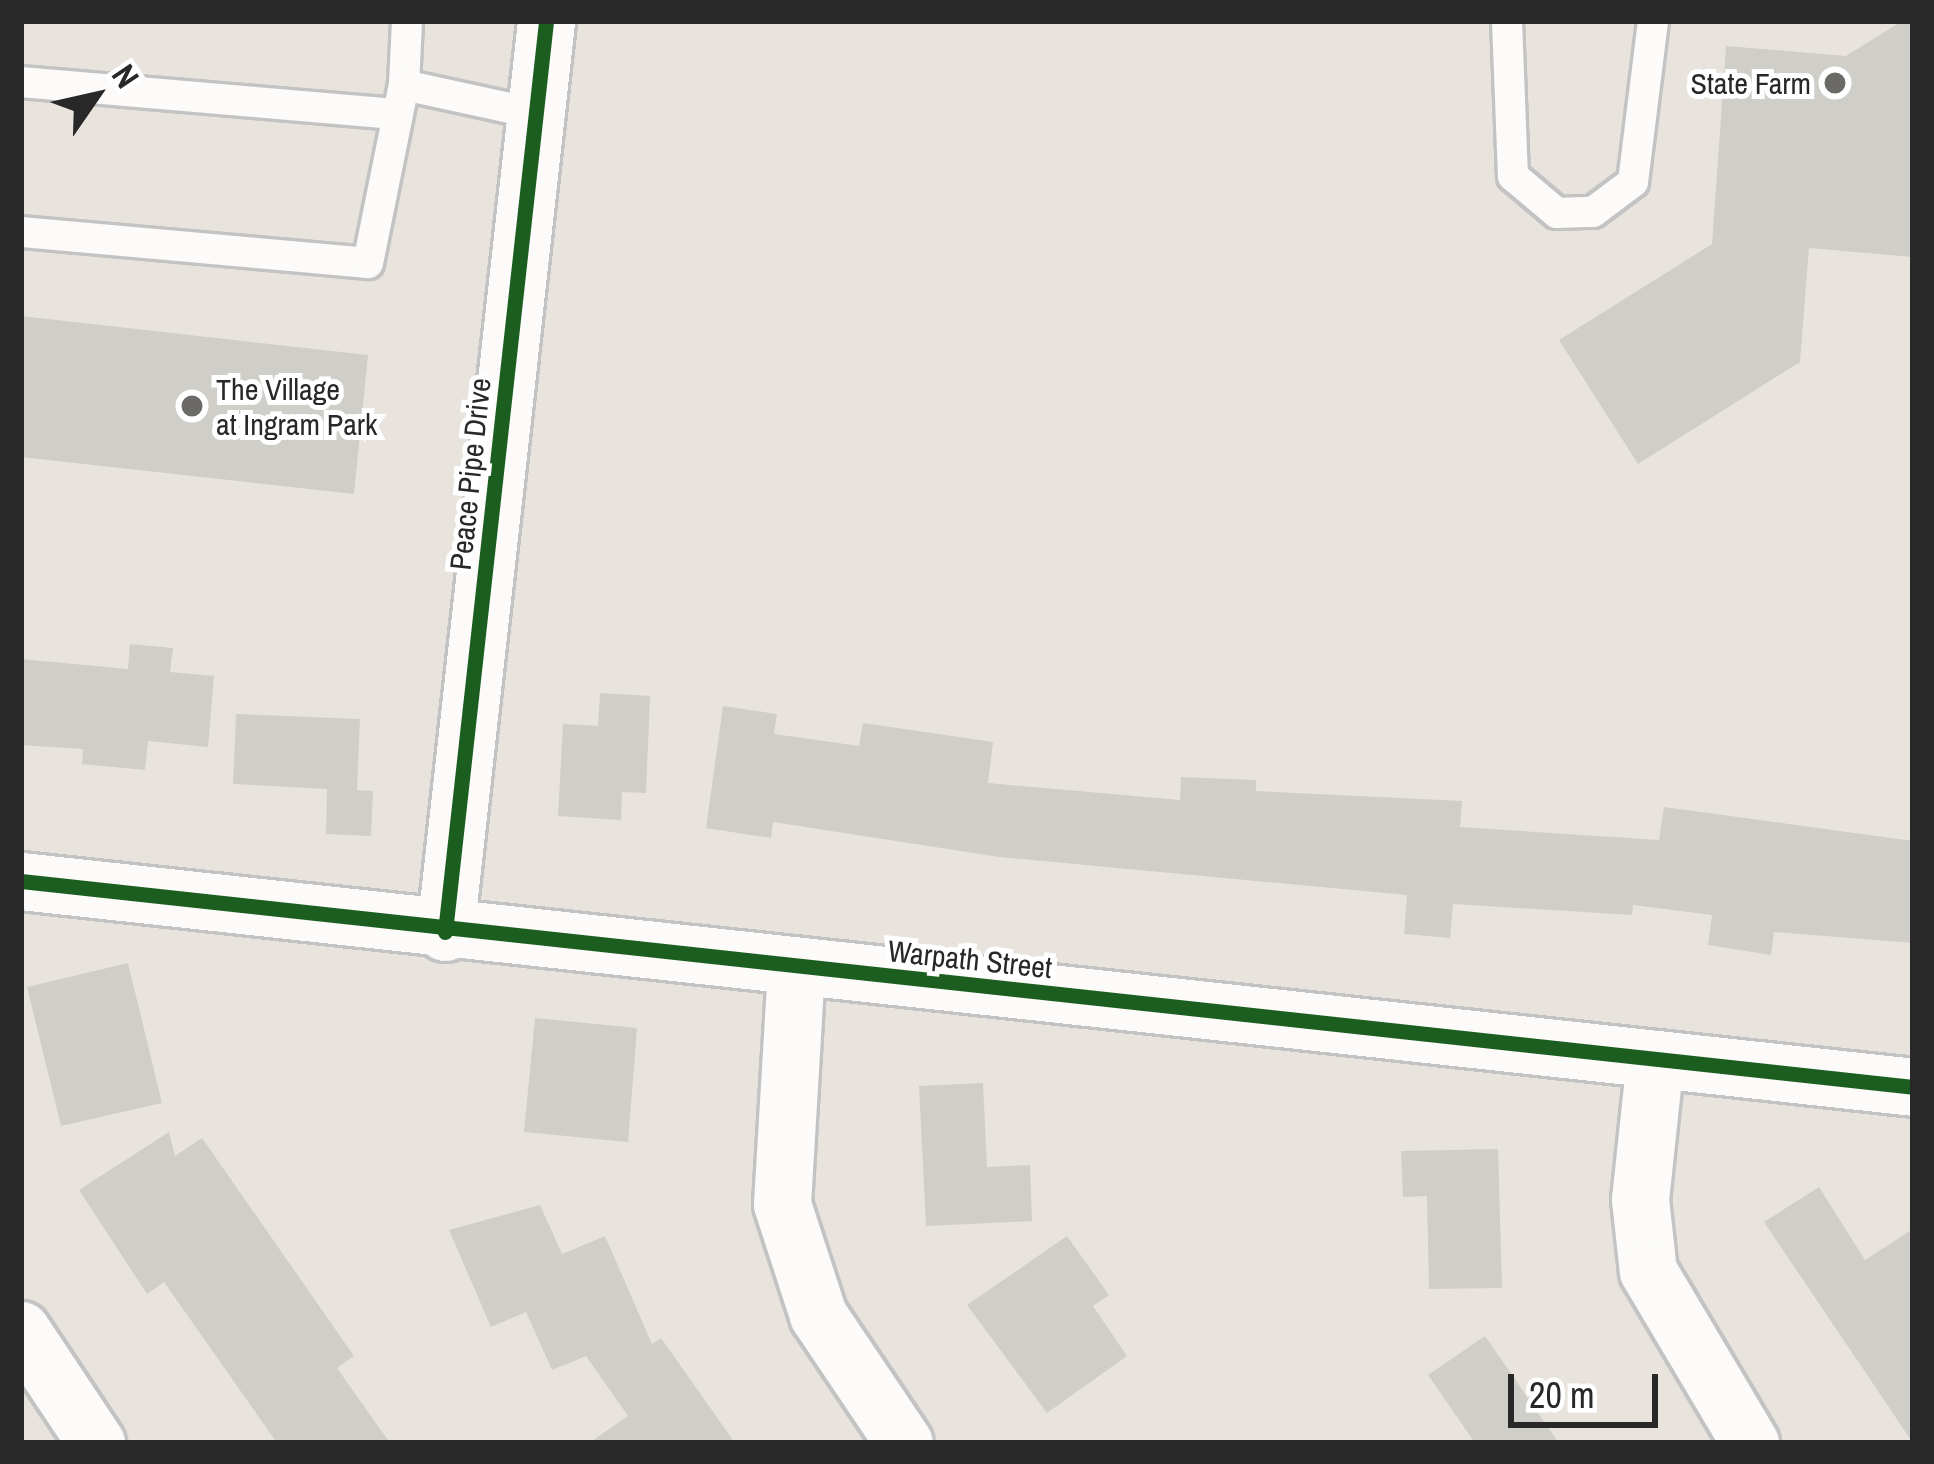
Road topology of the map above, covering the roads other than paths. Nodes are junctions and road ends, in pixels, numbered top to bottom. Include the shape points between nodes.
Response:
1 (407, 21) edge
2 (546, 21) edge
3 (1507, 21) edge
4 (1653, 21) edge
5 (21, 82) edge
6 (401, 100) junction
7 (537, 114) junction
8 (21, 232) edge
9 (21, 881) edge
10 (445, 932) junction
11 (796, 968) junction
12 (1655, 1059) junction
13 (1913, 1087) edge
14 (21, 1330) edge
15 (96, 1443) edge
16 (904, 1443) edge
17 (1750, 1443) edge

1 - 6 lane
2 - 7 street, Peace Pipe Drive
3 - 4 lane via 1513,176 1557,213 1593,212 1633,182
5 - 6 lane
6 - 7 lane
6 - 8 lane via 368,263
7 - 10 street, Peace Pipe Drive
9 - 10 street, Warpath Street
10 - 11 street, Warpath Street
11 - 12 street, Warpath Street
11 - 16 street via 782,1204 818,1316
12 - 13 street, Warpath Street
12 - 17 street via 1640,1199 1648,1271
14 - 15 street

